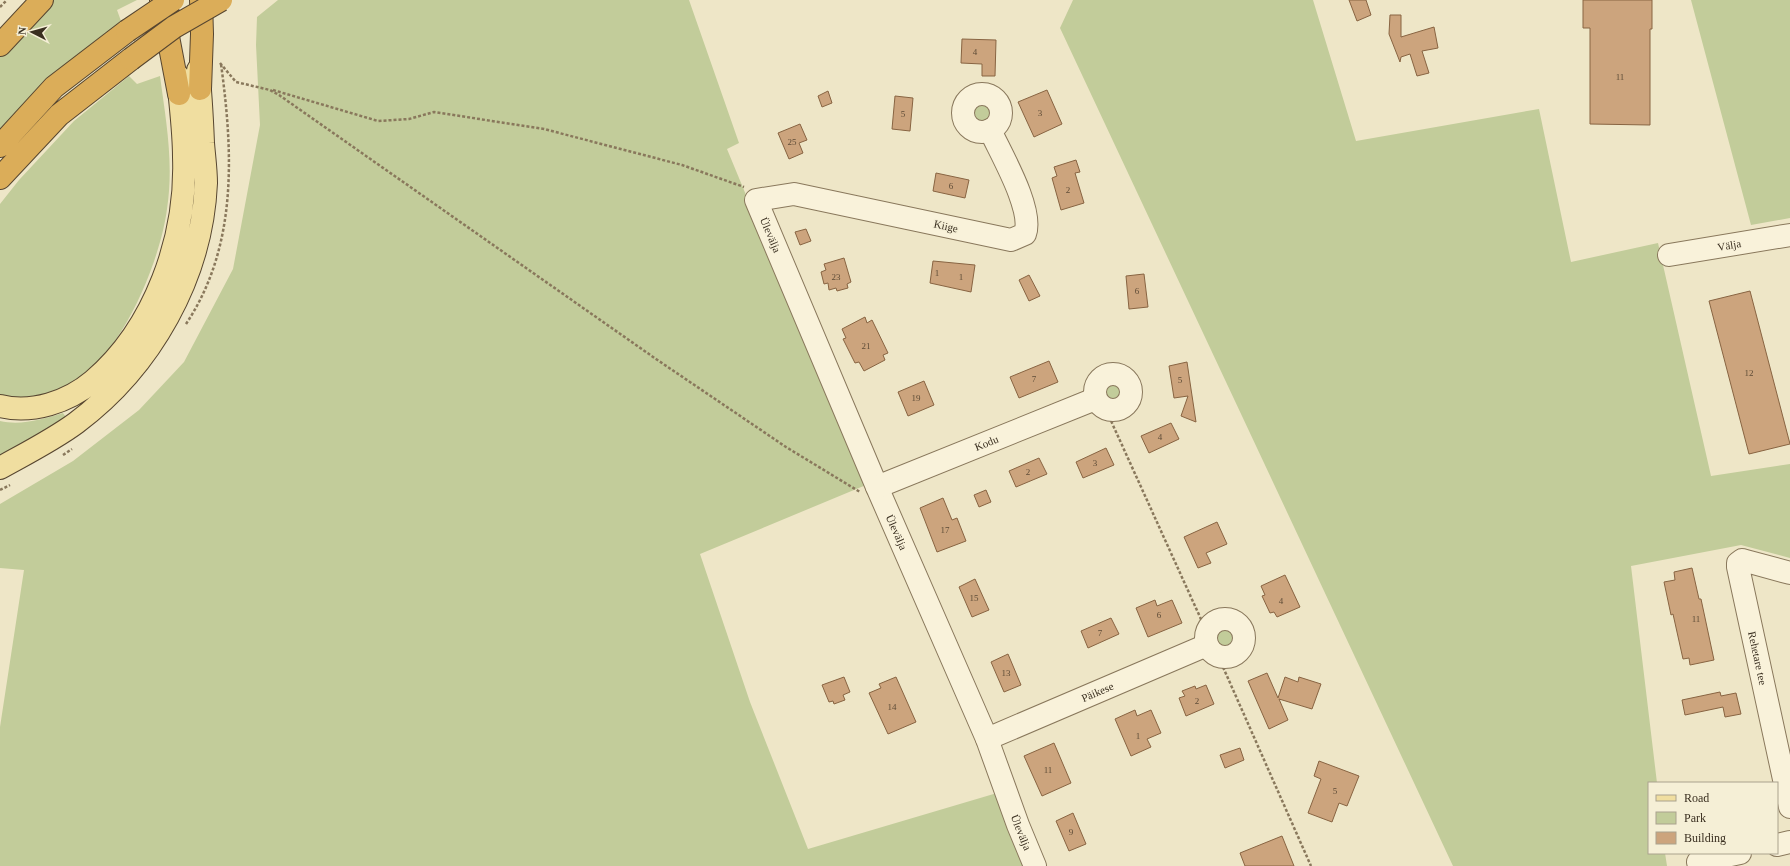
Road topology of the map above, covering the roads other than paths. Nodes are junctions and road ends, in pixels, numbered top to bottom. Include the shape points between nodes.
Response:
1 (42, 0) edge
2 (161, 0) edge
3 (172, 0) edge
4 (191, 0) edge
5 (201, 0) edge
6 (221, 0) edge
7 (0, 45) edge
8 (190, 91) junction
9 (990, 130) dead end
10 (0, 146) edge
11 (0, 178) edge
12 (756, 200) joint
13 (1790, 235) edge
14 (1669, 255) dead end
15 (1101, 404) road end
16 (0, 406) edge
17 (0, 468) edge
18 (878, 491) junction
19 (1790, 573) edge
20 (1211, 644) road end
21 (987, 739) junction
22 (1790, 807) edge
23 (1790, 842) edge
24 (1778, 845) edge
25 (1735, 854) edge
26 (1698, 862) dead end
27 (1036, 866) edge

1 - 7 highway
2 - 8 highway
3 - 8 main road
3 - 10 highway, bridge via 54,87
4 - 8 main road
5 - 8 highway via 202,34
6 - 11 highway, bridge via 174,27 59,115
8 - 16 main road via 181,202 174,243 164,278 151,308 132,339 108,368 86,387 60,401 29,408
8 - 17 main road via 206,182 203,214 196,249 184,284 165,323 136,364 105,399 75,423
9 - 12 street, Kiige via 1023,203 1027,218 1028,227 1025,234 1011,240 794,194
12 - 18 street, Ülevälja
13 - 14 street, Välja
15 - 18 street, Kodu
18 - 21 street, Ülevälja
19 - 22 street, Rehetare tee via 1742,560 1738,563
20 - 21 street, Päikese
21 - 27 street, Ülevälja via 1018,825
23 - 24 street
25 - 26 street

